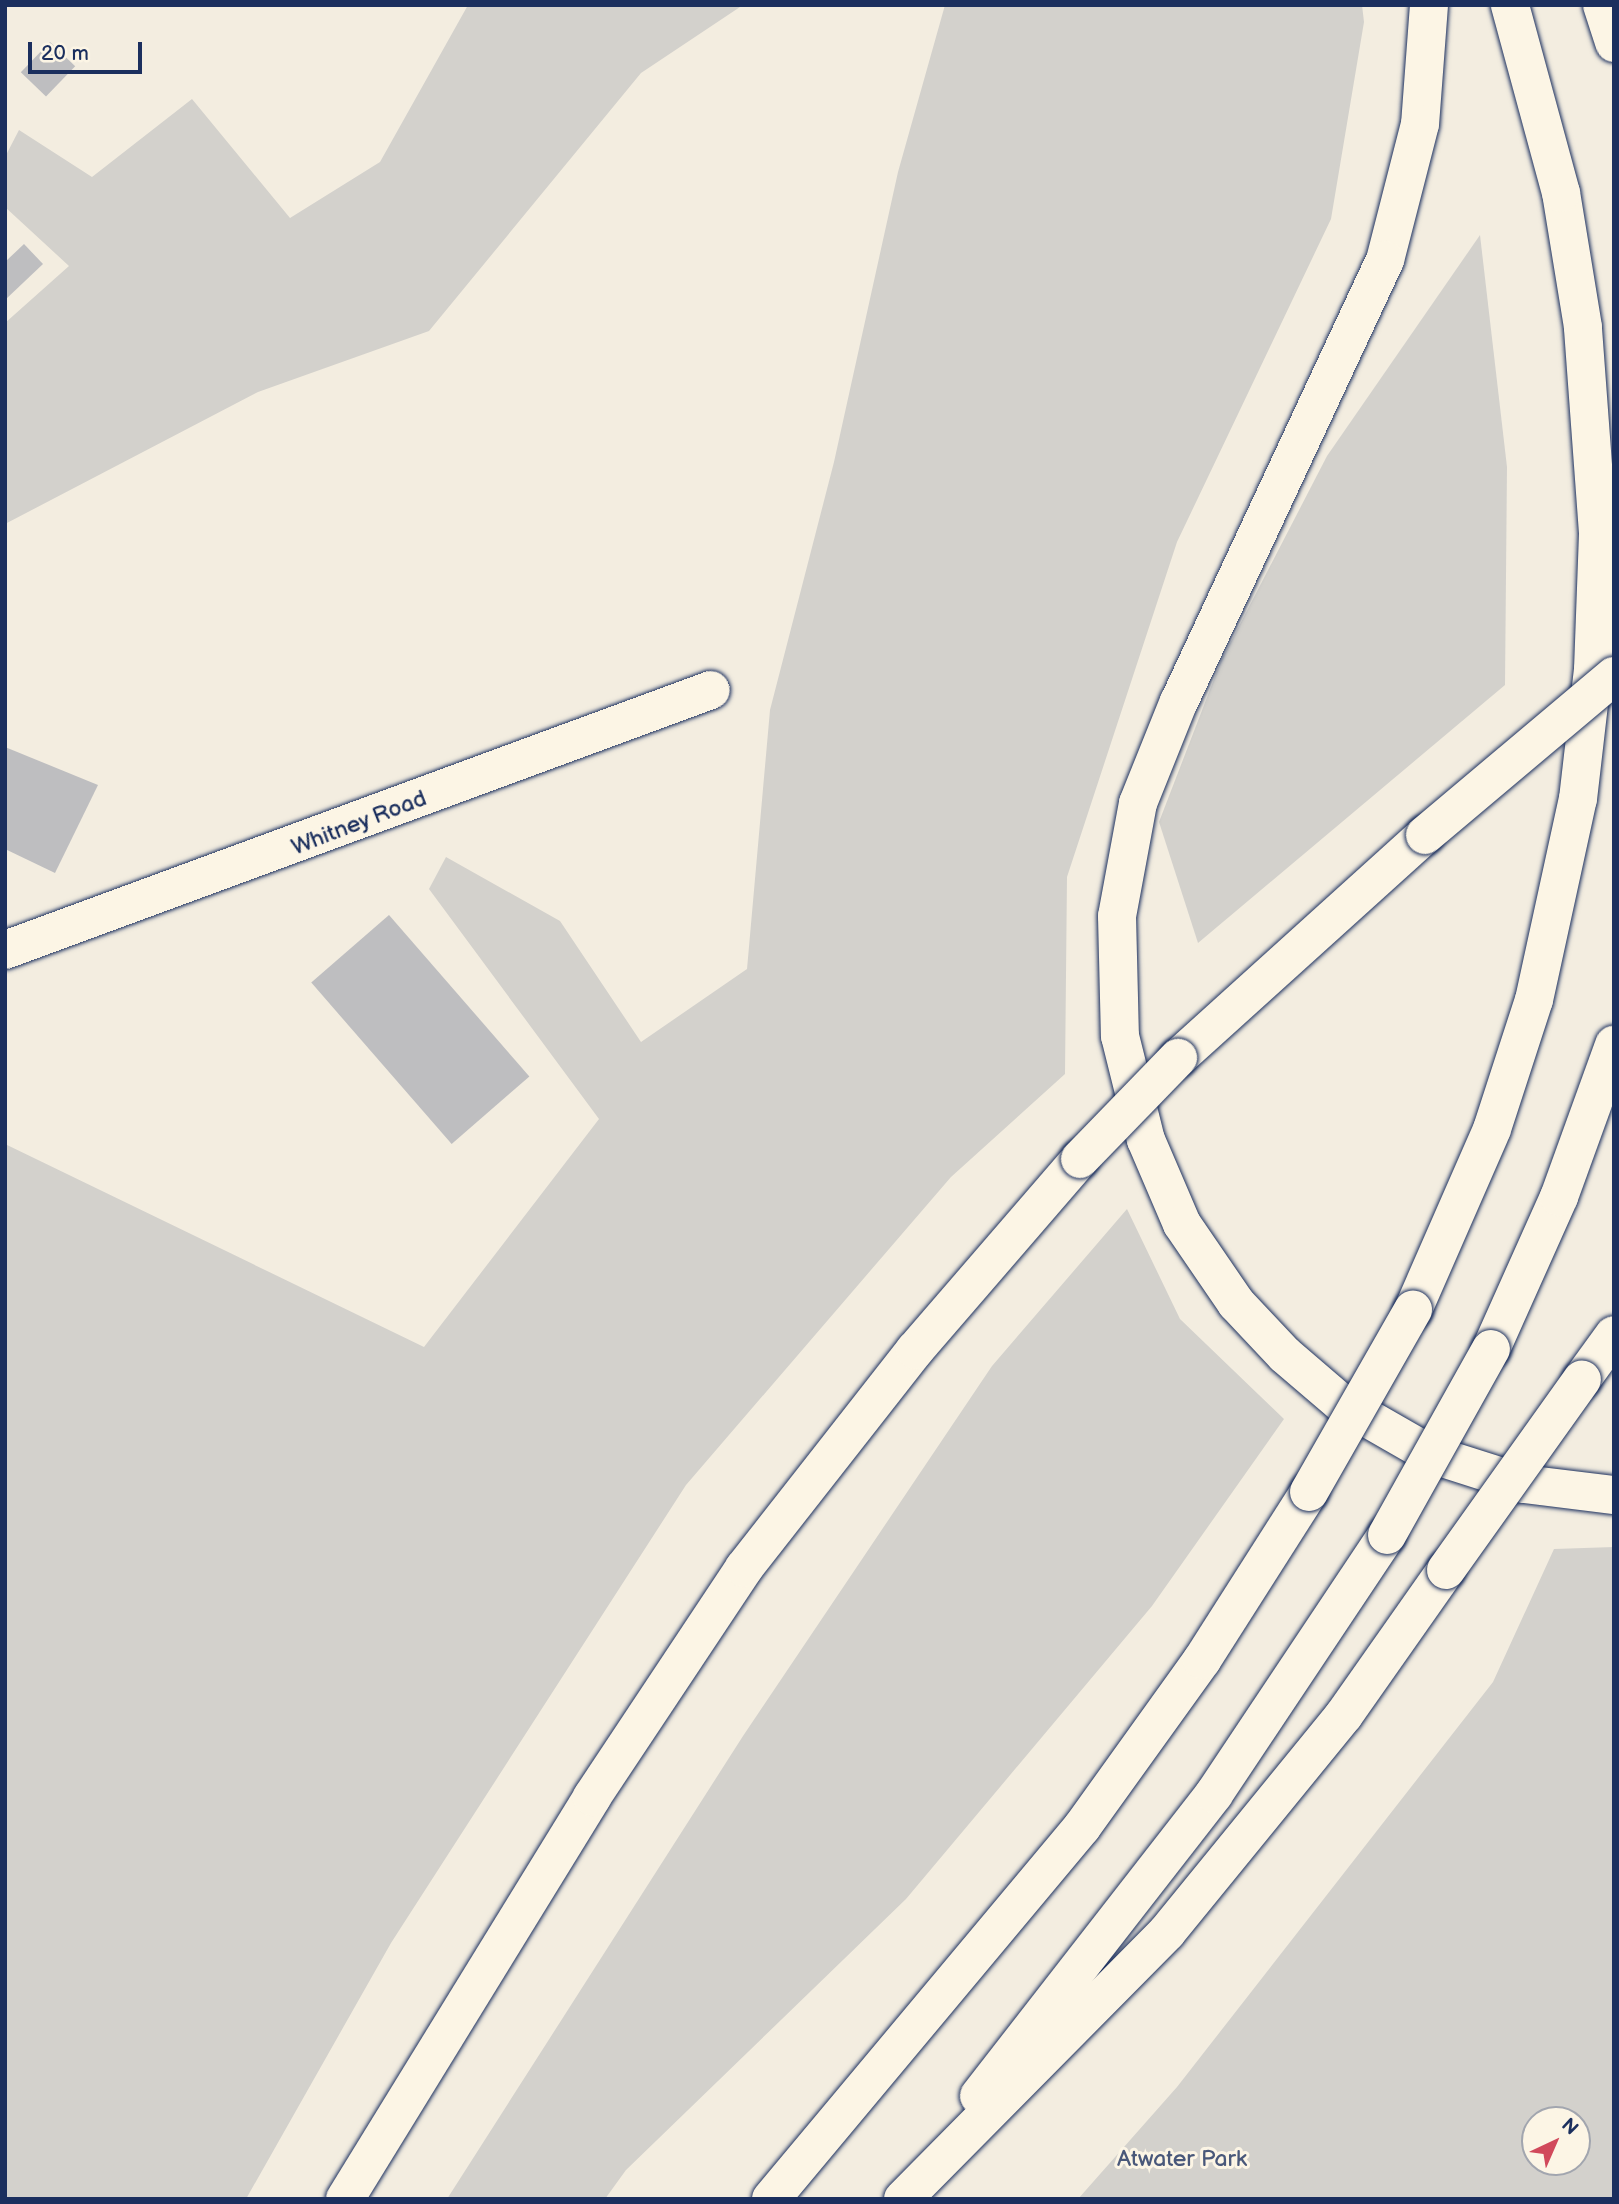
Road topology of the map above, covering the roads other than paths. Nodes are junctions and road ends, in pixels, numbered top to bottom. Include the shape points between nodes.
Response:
1 (1429, 5) edge
2 (1510, 5) edge
3 (1602, 5) edge
4 (1614, 43) edge
5 (1614, 676) edge
6 (711, 690) dead end
7 (5, 950) edge
8 (1614, 1045) edge
9 (1614, 1335) edge
10 (1614, 1495) edge
11 (345, 2199) edge
12 (771, 2199) edge
13 (897, 2199) edge
14 (903, 2199) edge

1 - 10 main road via 1418,136 1385,260 1179,701 1138,803 1117,916 1121,1036 1146,1140 1182,1224 1229,1293 1285,1355 1360,1416 1440,1458 1524,1484
2 - 12 main road, bridge via 1553,158 1583,327 1598,533 1593,670 1578,799 1534,1000 1473,1179 1412,1310 1309,1492 1099,1805 953,1988
3 - 4 main road
5 - 11 main road, bridge via 1425,835 1178,1058 1080,1158 828,1457 736,1579 614,1762
6 - 7 main road, Whitney Road
8 - 13 main road, bridge via 1559,1197 1491,1349 1387,1535 1214,1794
9 - 14 main road, bridge via 1344,1715 1167,1932

